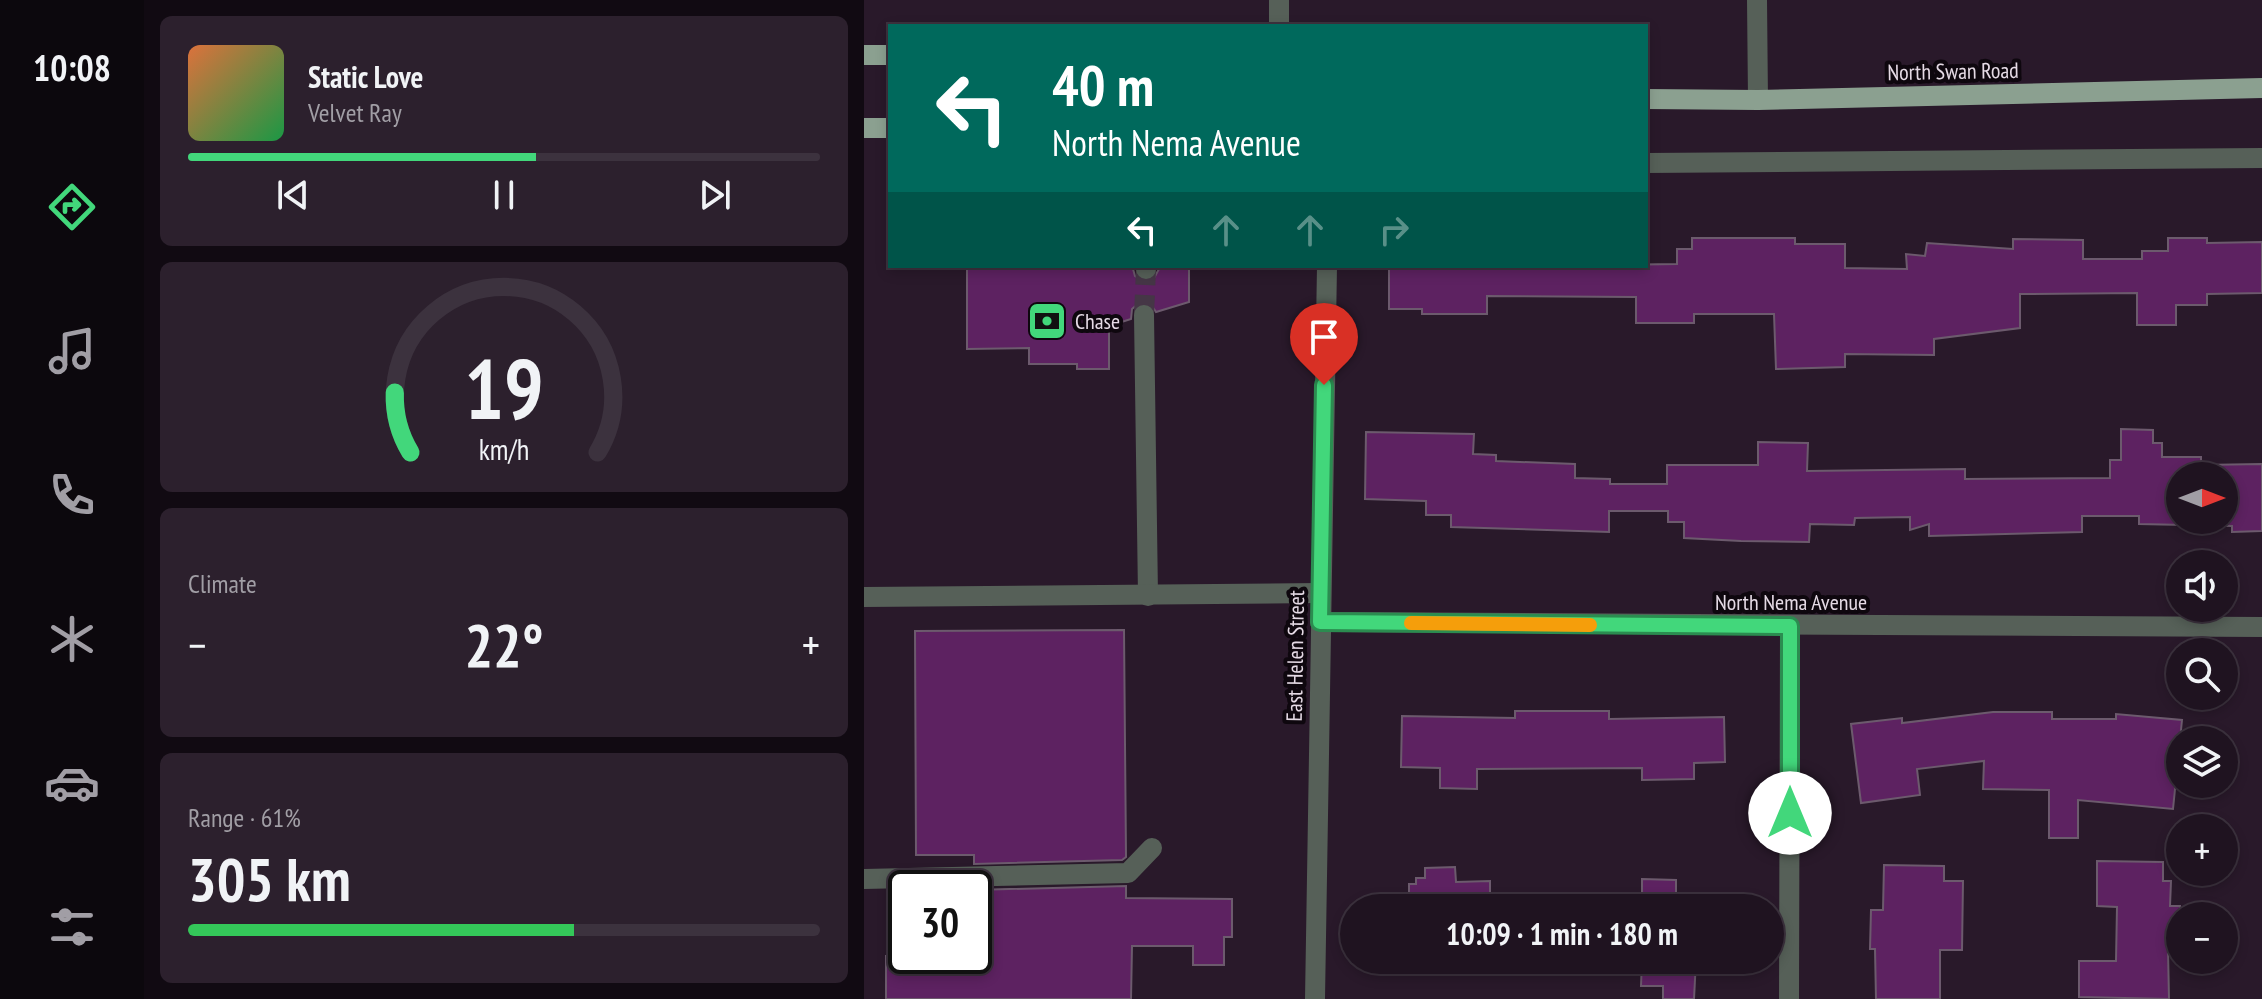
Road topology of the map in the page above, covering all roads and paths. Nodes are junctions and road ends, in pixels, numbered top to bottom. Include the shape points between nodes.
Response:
1 (1279, 0) edge
2 (1757, 0) edge
3 (1279, 24) edge
4 (864, 55) edge
5 (888, 55) edge
6 (2262, 88) edge
7 (1648, 99) edge
8 (1758, 100) junction
9 (864, 128) edge
10 (888, 128) edge
11 (2262, 158) edge
12 (1648, 163) edge
13 (1327, 268) edge
14 (1144, 315) tunnel mouth
15 (1320, 593) junction
16 (1148, 596) junction
17 (864, 597) edge
18 (1320, 622) junction
19 (1790, 626) junction
20 (2262, 627) edge
21 (1152, 848) dead end
22 (864, 879) edge
23 (1315, 999) edge
24 (1789, 999) edge

1 - 3 street
2 - 8 street
4 - 5 main road
6 - 8 main road, North Swan Road
7 - 8 main road, North Swan Road
9 - 10 main road
11 - 12 street
13 - 15 street, East Helen Street
14 - 16 street
15 - 16 street
15 - 18 street, East Helen Street
16 - 17 street
18 - 19 street, North Nema Avenue
18 - 23 street, East Helen Street
19 - 20 street, North Nema Avenue
19 - 24 street
21 - 22 street via 1128,873

